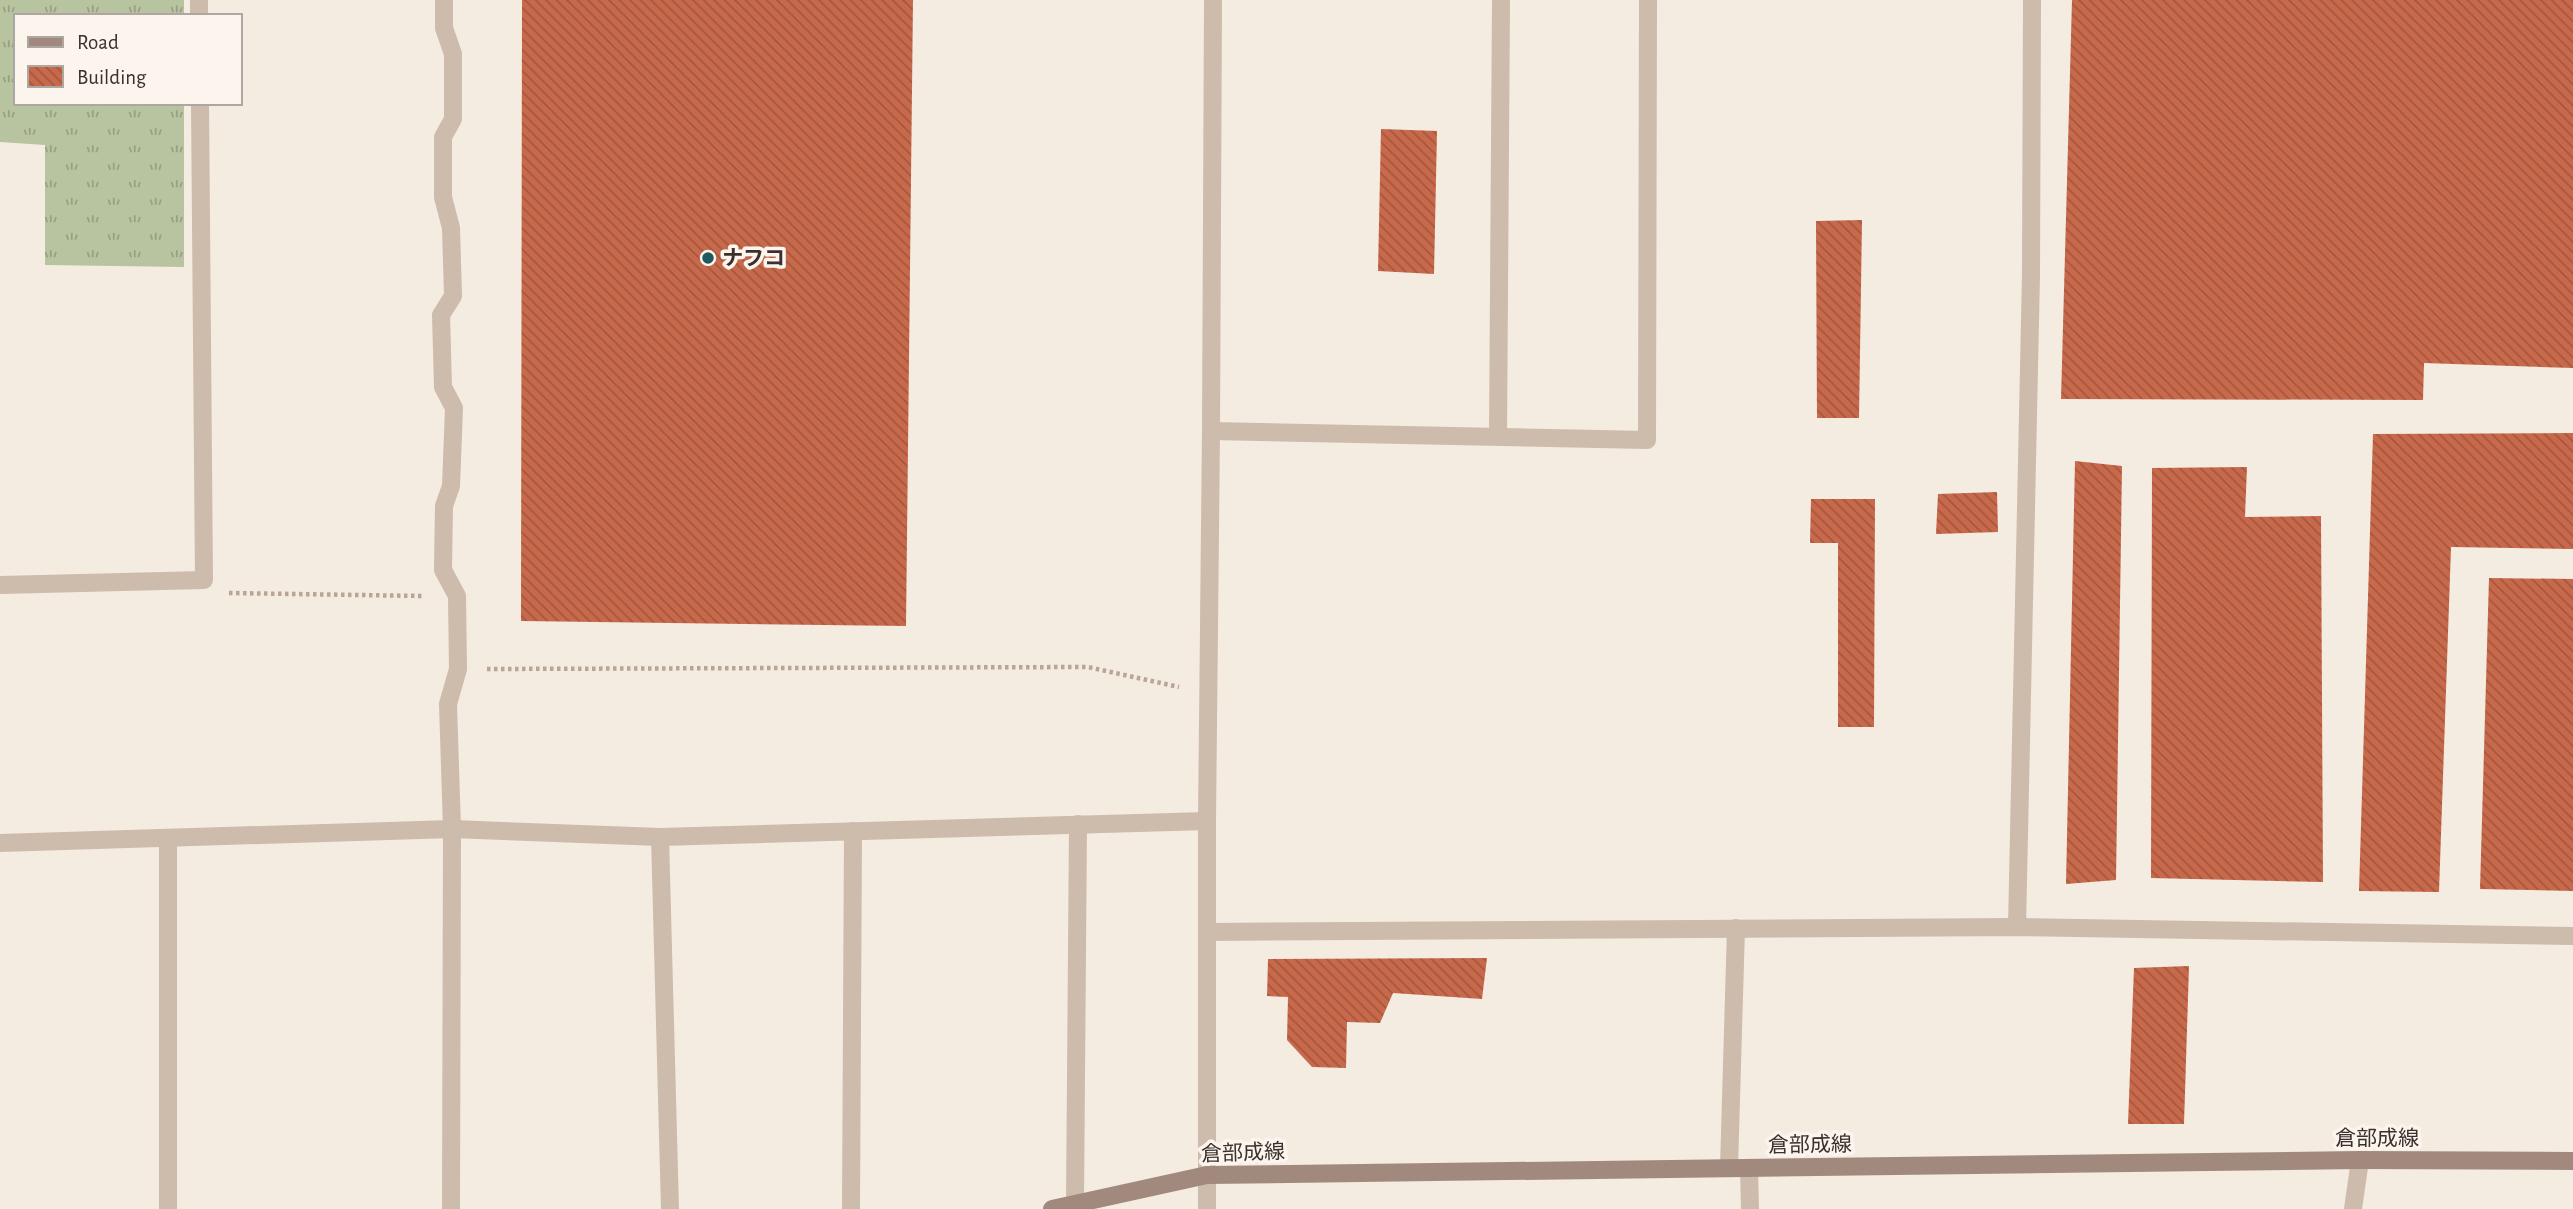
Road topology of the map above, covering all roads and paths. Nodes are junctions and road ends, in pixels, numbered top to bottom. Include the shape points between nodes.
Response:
1 (444, 0) edge
2 (1213, 0) edge
3 (1501, 0) edge
4 (1648, 0) edge
5 (2032, 0) edge
6 (200, 105) edge
7 (1211, 431) junction
8 (1498, 436) junction
9 (204, 580) junction
10 (0, 585) edge
11 (457, 596) junction
12 (458, 668) junction
13 (1208, 694) junction
14 (1207, 821) junction
15 (1077, 824) junction
16 (452, 829) junction
17 (853, 831) junction
18 (660, 837) junction
19 (168, 838) junction
20 (0, 843) edge
21 (2017, 927) junction
22 (1736, 928) junction
23 (1207, 932) junction
24 (2573, 936) edge
25 (2360, 1160) junction
26 (2573, 1161) edge
27 (1728, 1168) junction
28 (1749, 1168) junction
29 (1207, 1175) junction
30 (1075, 1204) junction
31 (168, 1209) edge
32 (451, 1209) edge
33 (670, 1209) edge
34 (851, 1209) edge
35 (1052, 1209) edge
36 (1207, 1209) edge
37 (1750, 1209) edge
38 (2353, 1209) edge

1 - 11 street via 444,28 453,54 453,119 443,137 443,197 451,228 453,296 441,315 443,387 454,408 443,570
2 - 7 street
3 - 8 street
4 - 8 street via 1647,440
5 - 21 street via 2031,289
6 - 9 street
7 - 8 street
7 - 13 street
9 - 10 street
9 - 11 path via 221,593
11 - 12 street
12 - 13 path via 1088,667
12 - 16 street via 449,704
13 - 14 street
14 - 15 street
14 - 23 street
15 - 17 street
15 - 30 street
16 - 18 street
16 - 19 street
16 - 32 street
17 - 18 street
17 - 34 street
18 - 33 street
19 - 20 street
19 - 31 street
21 - 22 street
21 - 24 street
22 - 23 street
22 - 27 street
23 - 29 street
25 - 26 main road, 倉部成線
25 - 28 main road, 倉部成線
25 - 38 street
27 - 28 main road, 倉部成線
27 - 29 main road, 倉部成線
28 - 37 street
29 - 30 main road, 倉部成線
29 - 36 street
30 - 35 main road, 倉部成線

